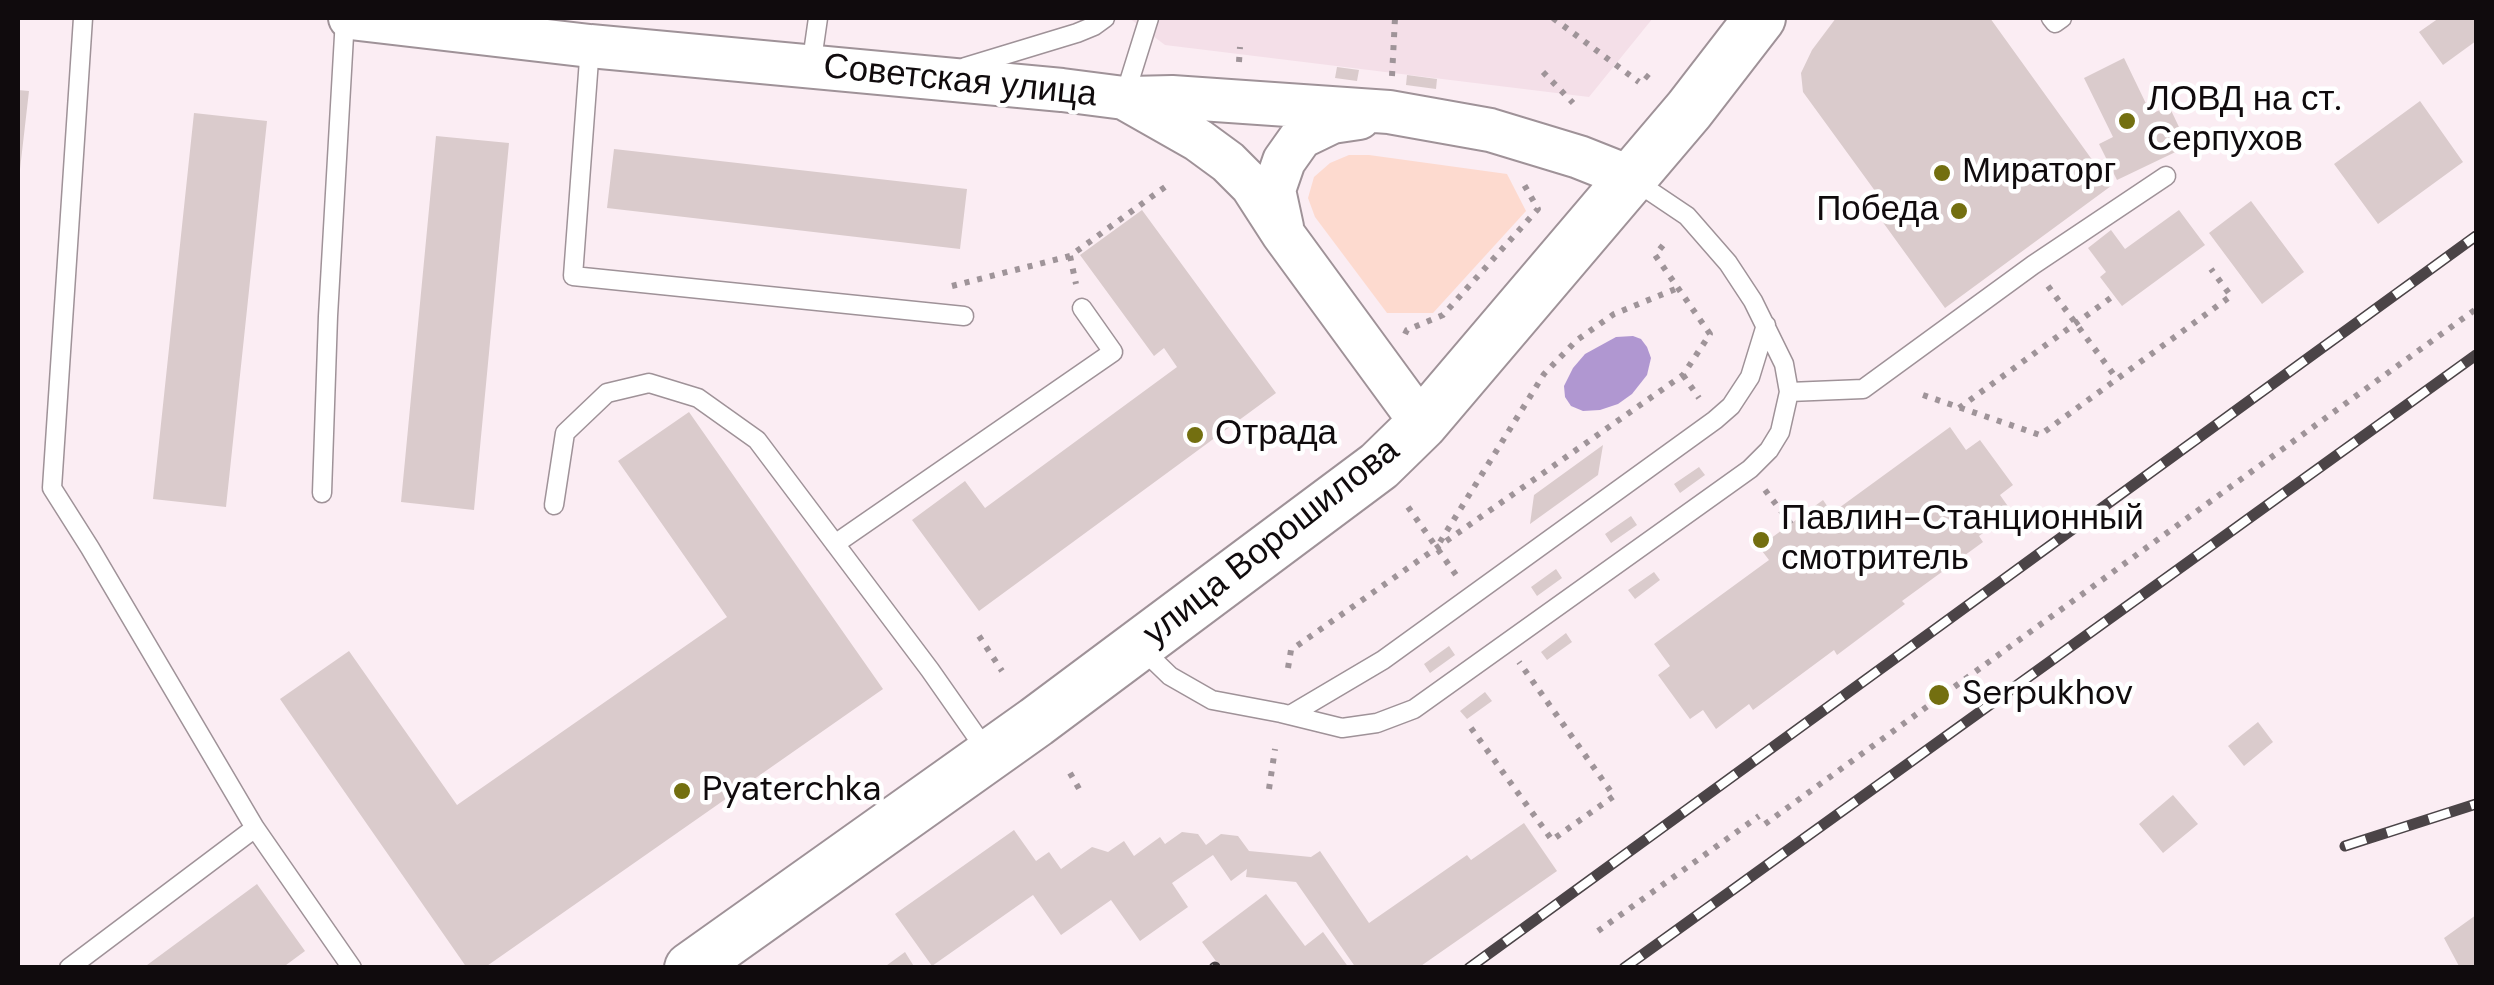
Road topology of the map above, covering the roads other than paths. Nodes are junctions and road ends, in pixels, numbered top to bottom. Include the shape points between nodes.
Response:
1 (83, 18) edge
2 (348, 18) edge
3 (818, 18) edge
4 (1105, 18) edge
5 (1149, 18) edge
6 (1760, 18) edge
7 (2051, 18) edge
8 (2062, 18) edge
9 (475, 25) edge
10 (590, 46) junction
11 (812, 67) junction
12 (930, 78) junction
13 (1124, 98) junction
14 (1390, 99) junction
15 (2166, 176) dead end
16 (1632, 178) junction
17 (1283, 234) junction
18 (1082, 308) dead end
19 (964, 316) dead end
20 (1766, 325) junction
21 (1789, 392) junction
22 (1422, 424) junction
23 (322, 494) dead end
24 (554, 505) dead end
25 (835, 544) junction
26 (1140, 646) junction
27 (1290, 715) junction
28 (990, 755) junction
29 (255, 828) junction
30 (69, 968) edge
31 (352, 968) edge
32 (690, 968) edge

1 - 29 lane via 52,488
2 - 9 street, Советская улица
2 - 23 lane
3 - 11 lane
4 - 12 lane via 1078,33
5 - 13 lane
6 - 16 main road, улица Ворошилова
7 - 8 lane
9 - 10 street, Советская улица
10 - 11 street, Советская улица
10 - 19 lane via 573,276
11 - 12 street, Советская улица
12 - 13 street, Советская улица
13 - 14 street
13 - 17 street, Советская улица via 1228,162
14 - 16 street
14 - 17 street via 1302,137 1274,190
15 - 21 lane via 1863,388
16 - 20 lane via 1687,216 1744,284
16 - 22 main road, улица Ворошилова
17 - 22 street, Советская улица
18 - 25 lane via 1113,352
20 - 21 lane
20 - 27 lane via 1750,376 1715,420 1383,660
21 - 27 lane via 1780,432 1750,469 1414,708 1376,724 1342,728
22 - 26 main road, улица Ворошилова via 1378,466
24 - 25 lane via 565,433 608,393 649,382 698,398 757,440
25 - 28 lane
26 - 27 lane via 1170,676 1212,700
26 - 28 main road, улица Ворошилова
28 - 32 main road, улица Ворошилова
29 - 30 lane
29 - 31 lane

